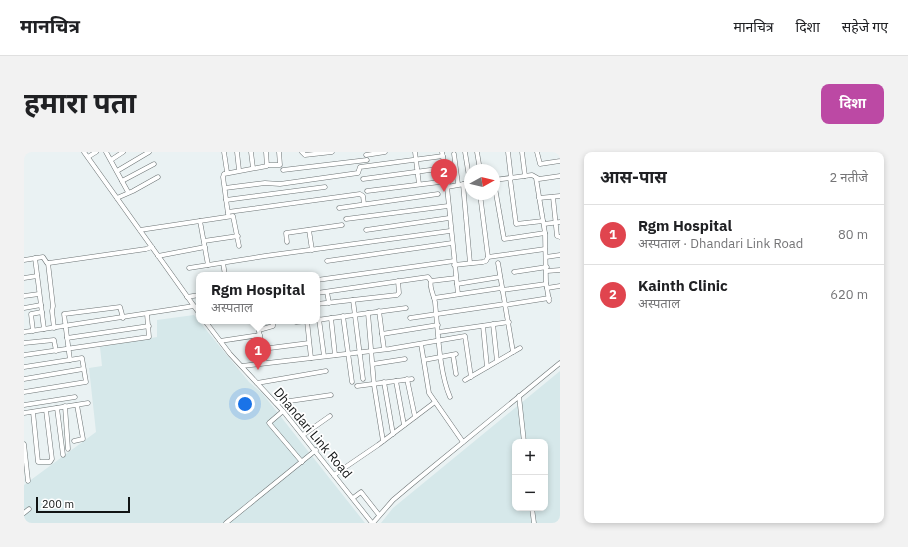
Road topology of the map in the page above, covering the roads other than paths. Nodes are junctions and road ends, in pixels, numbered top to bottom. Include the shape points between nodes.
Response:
1 (84, 152) edge
2 (96, 152) edge
3 (106, 152) edge
4 (123, 152) edge
5 (149, 152) edge
6 (224, 152) edge
7 (236, 152) edge
8 (251, 152) edge
9 (266, 152) edge
10 (279, 152) edge
11 (302, 152) edge
12 (331, 152) edge
13 (385, 152) edge
14 (415, 152) edge
15 (465, 152) edge
16 (477, 152) edge
17 (508, 152) edge
18 (522, 152) edge
19 (537, 152) edge
20 (319, 153) edge
21 (443, 154) edge
22 (454, 154) dead end
23 (366, 155) edge
24 (88, 157) junction
25 (110, 160) junction
26 (416, 160) junction
27 (560, 161) edge
28 (154, 164) dead end
29 (479, 164) edge
30 (268, 166) junction
31 (368, 166) junction
32 (253, 168) junction
33 (445, 168) junction
34 (239, 170) junction
35 (283, 170) dead end
36 (117, 171) junction
37 (227, 172) junction
38 (418, 172) junction
39 (526, 176) junction
40 (560, 176) edge
41 (158, 177) dead end
42 (510, 178) junction
43 (536, 178) junction
44 (363, 179) dead end
45 (500, 180) edge
46 (122, 181) junction
47 (448, 181) junction
48 (419, 184) junction
49 (460, 184) junction
50 (325, 186) dead end
51 (448, 186) junction
52 (225, 188) junction
53 (367, 191) dead end
54 (128, 192) junction
55 (438, 194) dead end
56 (553, 196) junction
57 (560, 196) edge
58 (117, 198) junction
59 (540, 198) junction
60 (226, 200) junction
61 (481, 200) edge
62 (497, 200) edge
63 (364, 204) junction
64 (448, 206) junction
65 (560, 207) edge
66 (339, 208) dead end
67 (554, 208) junction
68 (228, 214) junction
69 (449, 218) junction
70 (346, 219) dead end
71 (200, 221) junction
72 (558, 222) edge
73 (543, 223) junction
74 (342, 225) dead end
75 (140, 230) junction
76 (309, 230) junction
77 (366, 230) dead end
78 (450, 231) junction
79 (545, 233) junction
80 (238, 236) junction
81 (560, 237) edge
82 (204, 241) junction
83 (287, 242) dead end
84 (452, 243) junction
85 (239, 246) dead end
86 (152, 247) junction
87 (205, 247) junction
88 (545, 249) junction
89 (312, 250) junction
90 (560, 255) edge
91 (158, 256) junction
92 (488, 257) junction
93 (546, 257) junction
94 (35, 258) junction
95 (24, 260) edge
96 (327, 261) dead end
97 (48, 263) junction
98 (223, 263) junction
99 (454, 263) junction
100 (470, 263) junction
101 (498, 263) dead end
102 (208, 265) junction
103 (189, 268) dead end
104 (547, 269) junction
105 (560, 270) edge
106 (224, 272) edge
107 (514, 272) dead end
108 (37, 276) junction
109 (24, 278) edge
110 (456, 278) junction
111 (500, 278) junction
112 (320, 280) edge
113 (398, 282) junction
114 (431, 282) junction
115 (457, 284) junction
116 (547, 286) junction
117 (560, 286) edge
118 (502, 289) junction
119 (327, 292) junction
120 (320, 293) edge
121 (40, 294) junction
122 (458, 294) junction
123 (24, 296) edge
124 (196, 296) edge
125 (187, 297) junction
126 (434, 298) junction
127 (353, 300) junction
128 (329, 303) junction
129 (320, 304) edge
130 (41, 305) junction
131 (505, 305) junction
132 (194, 306) junction
133 (24, 308) edge
134 (406, 308) dead end
135 (196, 309) edge
136 (379, 311) junction
137 (42, 312) junction
138 (368, 313) junction
139 (147, 314) junction
140 (355, 314) junction
141 (436, 315) junction
142 (343, 316) junction
143 (123, 318) junction
144 (331, 318) junction
145 (410, 318) dead end
146 (320, 319) edge
147 (509, 322) junction
148 (207, 324) edge
149 (258, 324) edge
150 (273, 324) edge
151 (307, 324) edge
152 (319, 324) edge
153 (493, 324) junction
154 (438, 325) junction
155 (65, 326) junction
156 (149, 326) junction
157 (483, 326) junction
158 (54, 328) junction
159 (44, 329) junction
160 (33, 331) junction
161 (24, 332) edge
162 (259, 332) junction
163 (439, 332) junction
164 (382, 334) junction
165 (67, 338) junction
166 (220, 341) junction
167 (440, 341) junction
168 (24, 343) edge
169 (310, 343) junction
170 (421, 344) junction
171 (520, 348) dead end
172 (68, 349) junction
173 (262, 349) junction
174 (384, 350) junction
175 (56, 351) junction
176 (372, 351) junction
177 (360, 352) junction
178 (513, 352) junction
179 (348, 354) junction
180 (24, 355) edge
181 (336, 355) junction
182 (324, 356) junction
183 (442, 357) junction
184 (311, 358) junction
185 (405, 359) dead end
186 (70, 360) junction
187 (424, 360) junction
188 (497, 361) junction
189 (265, 363) junction
190 (560, 363) edge
191 (373, 364) junction
192 (242, 366) junction
193 (24, 367) edge
194 (487, 367) junction
195 (83, 369) junction
196 (326, 371) dead end
197 (456, 374) dead end
198 (471, 377) junction
199 (24, 379) edge
200 (363, 379) dead end
201 (465, 380) dead end
202 (396, 381) junction
203 (257, 382) junction
204 (352, 382) dead end
205 (384, 382) junction
206 (374, 384) junction
207 (358, 386) dead end
208 (24, 392) edge
209 (331, 395) dead end
210 (519, 396) junction
211 (75, 397) dead end
212 (450, 398) dead end
213 (435, 402) junction
214 (88, 403) dead end
215 (276, 403) junction
216 (24, 405) edge
217 (77, 405) junction
218 (65, 406) junction
219 (57, 408) junction
220 (46, 410) junction
221 (283, 411) junction
222 (33, 412) junction
223 (24, 413) edge
224 (330, 416) dead end
225 (415, 417) junction
226 (404, 426) junction
227 (393, 434) junction
228 (303, 435) junction
229 (524, 439) edge
230 (74, 441) dead end
231 (383, 441) junction
232 (463, 442) junction
233 (24, 444) edge
234 (68, 449) dead end
235 (316, 450) junction
236 (62, 455) dead end
237 (302, 462) junction
238 (334, 474) junction
239 (28, 482) dead end
240 (353, 498) junction
241 (29, 509) dead end
242 (532, 511) edge
243 (24, 512) edge
244 (379, 515) junction
245 (226, 523) edge
246 (373, 523) edge
247 (534, 523) edge

1 - 24 street
2 - 24 street
3 - 25 street
4 - 25 street
5 - 36 street
6 - 37 street
7 - 34 street
8 - 32 street
9 - 30 street
10 - 30 street via 280,165
11 - 20 street via 304,155
12 - 20 street
13 - 23 street
14 - 26 street
15 - 49 street via 470,183
16 - 29 street
17 - 42 street
18 - 39 street
19 - 27 street via 540,164
21 - 26 street
21 - 33 street
22 - 49 street
23 - 31 street
23 - 35 street
24 - 58 street
25 - 36 street
26 - 31 street
26 - 38 street
28 - 46 street
30 - 32 street
31 - 52 street via 359,167 358,173 280,184 265,183
32 - 34 street
33 - 38 street
33 - 47 street
34 - 37 street
36 - 46 street
37 - 52 street via 223,177
38 - 44 street
38 - 48 street
39 - 42 street
39 - 43 street via 533,175
40 - 43 street
41 - 54 street
42 - 45 street
42 - 73 street via 516,224
43 - 59 street
46 - 54 street
47 - 48 street
47 - 51 street
48 - 53 street
49 - 51 street
49 - 100 street
50 - 60 street
51 - 64 street
52 - 60 street
54 - 58 street
55 - 63 street
56 - 57 street
56 - 59 street
56 - 67 street
58 - 75 street
59 - 73 street
60 - 68 street
61 - 92 street
62 - 79 street via 504,239
63 - 66 street
63 - 68 street via 360,194
64 - 69 street
64 - 70 street
65 - 67 street
67 - 72 street
68 - 71 street
68 - 80 street via 234,217
69 - 77 street
69 - 78 street
71 - 75 street
71 - 82 street
72 - 73 street
72 - 81 street via 557,236
73 - 79 street
74 - 76 street
75 - 86 street
76 - 83 street via 286,233
76 - 89 street
78 - 84 street
78 - 89 street
79 - 88 street
80 - 82 street
80 - 85 street
82 - 87 street
84 - 96 street
84 - 99 street
86 - 91 street
86 - 97 street
87 - 91 street
87 - 102 street
88 - 92 street
88 - 93 street
89 - 98 street
90 - 93 street
91 - 125 street
92 - 100 street via 485,261
93 - 104 street
94 - 95 street
94 - 97 street via 44,258
94 - 108 street
97 - 158 street via 54,306
98 - 102 street
98 - 106 street
99 - 100 street
99 - 110 street
99 - 112 street
101 - 111 street
102 - 103 street
104 - 105 street
104 - 107 street
104 - 116 street
108 - 109 street
108 - 121 street
110 - 114 street
110 - 115 street
111 - 115 street
111 - 118 street
113 - 114 street via 428,277
113 - 119 street
113 - 127 street via 398,294
114 - 126 street
115 - 122 street
116 - 117 street
116 - 118 street
116 - 131 street via 549,299
118 - 122 street
118 - 131 street
119 - 120 street
119 - 128 street
121 - 123 street
121 - 130 street
122 - 126 street
124 - 125 street
125 - 132 street
126 - 141 street
127 - 128 street
127 - 140 street
128 - 129 street
130 - 133 street
130 - 137 street
131 - 141 street
131 - 147 street
132 - 135 street
132 - 139 street
134 - 136 street
136 - 138 street
136 - 164 street
137 - 159 street
137 - 160 street via 31,314
138 - 140 street
138 - 176 street
139 - 143 street
139 - 156 street
140 - 142 street
140 - 177 street
141 - 145 street
141 - 154 street
142 - 144 street
142 - 179 street
143 - 155 street
143 - 155 street via 120,307 64,314
144 - 146 street
144 - 181 street
147 - 153 street
147 - 178 street
148 - 166 street, Dhandari Link Road
149 - 162 street
150 - 162 street via 272,327
151 - 169 street
152 - 182 street
153 - 157 street
153 - 188 street
154 - 163 street
154 - 164 street
155 - 158 street
155 - 165 street
156 - 165 street
156 - 172 street via 149,337
157 - 163 street
157 - 194 street
158 - 159 street
159 - 160 street
160 - 161 street
162 - 166 street
162 - 173 street
163 - 167 street
164 - 174 street
165 - 172 street
166 - 192 street, Dhandari Link Road
167 - 170 street
167 - 183 street
167 - 198 street via 466,337
168 - 175 street via 54,340
169 - 173 street
169 - 184 street
170 - 174 street
170 - 187 street
171 - 178 street
172 - 175 street
172 - 186 street
173 - 189 street
174 - 176 street
175 - 180 street
176 - 177 street
176 - 191 street
177 - 179 street
177 - 200 street
178 - 188 street
179 - 181 street
179 - 204 street
181 - 182 street
182 - 184 street
183 - 187 street
183 - 197 street via 455,354
183 - 212 street via 445,384
184 - 189 street
185 - 191 street
186 - 193 street
186 - 195 street via 82,358
187 - 213 street via 429,393
188 - 194 street
189 - 192 street
190 - 210 street
191 - 206 street
192 - 203 street, Dhandari Link Road
194 - 198 street
195 - 199 street
195 - 208 street via 86,382
196 - 203 street
198 - 201 street
202 - 205 street
202 - 225 street via 410,379
202 - 226 street
203 - 215 street, Dhandari Link Road
205 - 206 street
205 - 227 street
206 - 207 street
206 - 231 street
209 - 215 street
210 - 229 street
210 - 232 street
211 - 216 street
213 - 225 street
213 - 232 street
214 - 217 street
215 - 221 street, Dhandari Link Road
217 - 218 street
217 - 230 street via 83,439
218 - 219 street
218 - 234 street
219 - 220 street
219 - 236 street
220 - 222 street
220 - 222 street via 52,459 50,462 39,463
221 - 228 street, Dhandari Link Road
221 - 237 street via 269,423
222 - 223 street
224 - 228 street
225 - 226 street
226 - 227 street
227 - 231 street
228 - 235 street, Dhandari Link Road
231 - 238 street
232 - 244 street
233 - 239 street
235 - 237 street
235 - 238 street, Dhandari Link Road
237 - 245 street
238 - 240 street, Dhandari Link Road
240 - 244 street via 361,492
240 - 246 street, Dhandari Link Road
241 - 243 street
242 - 247 street
244 - 246 street

